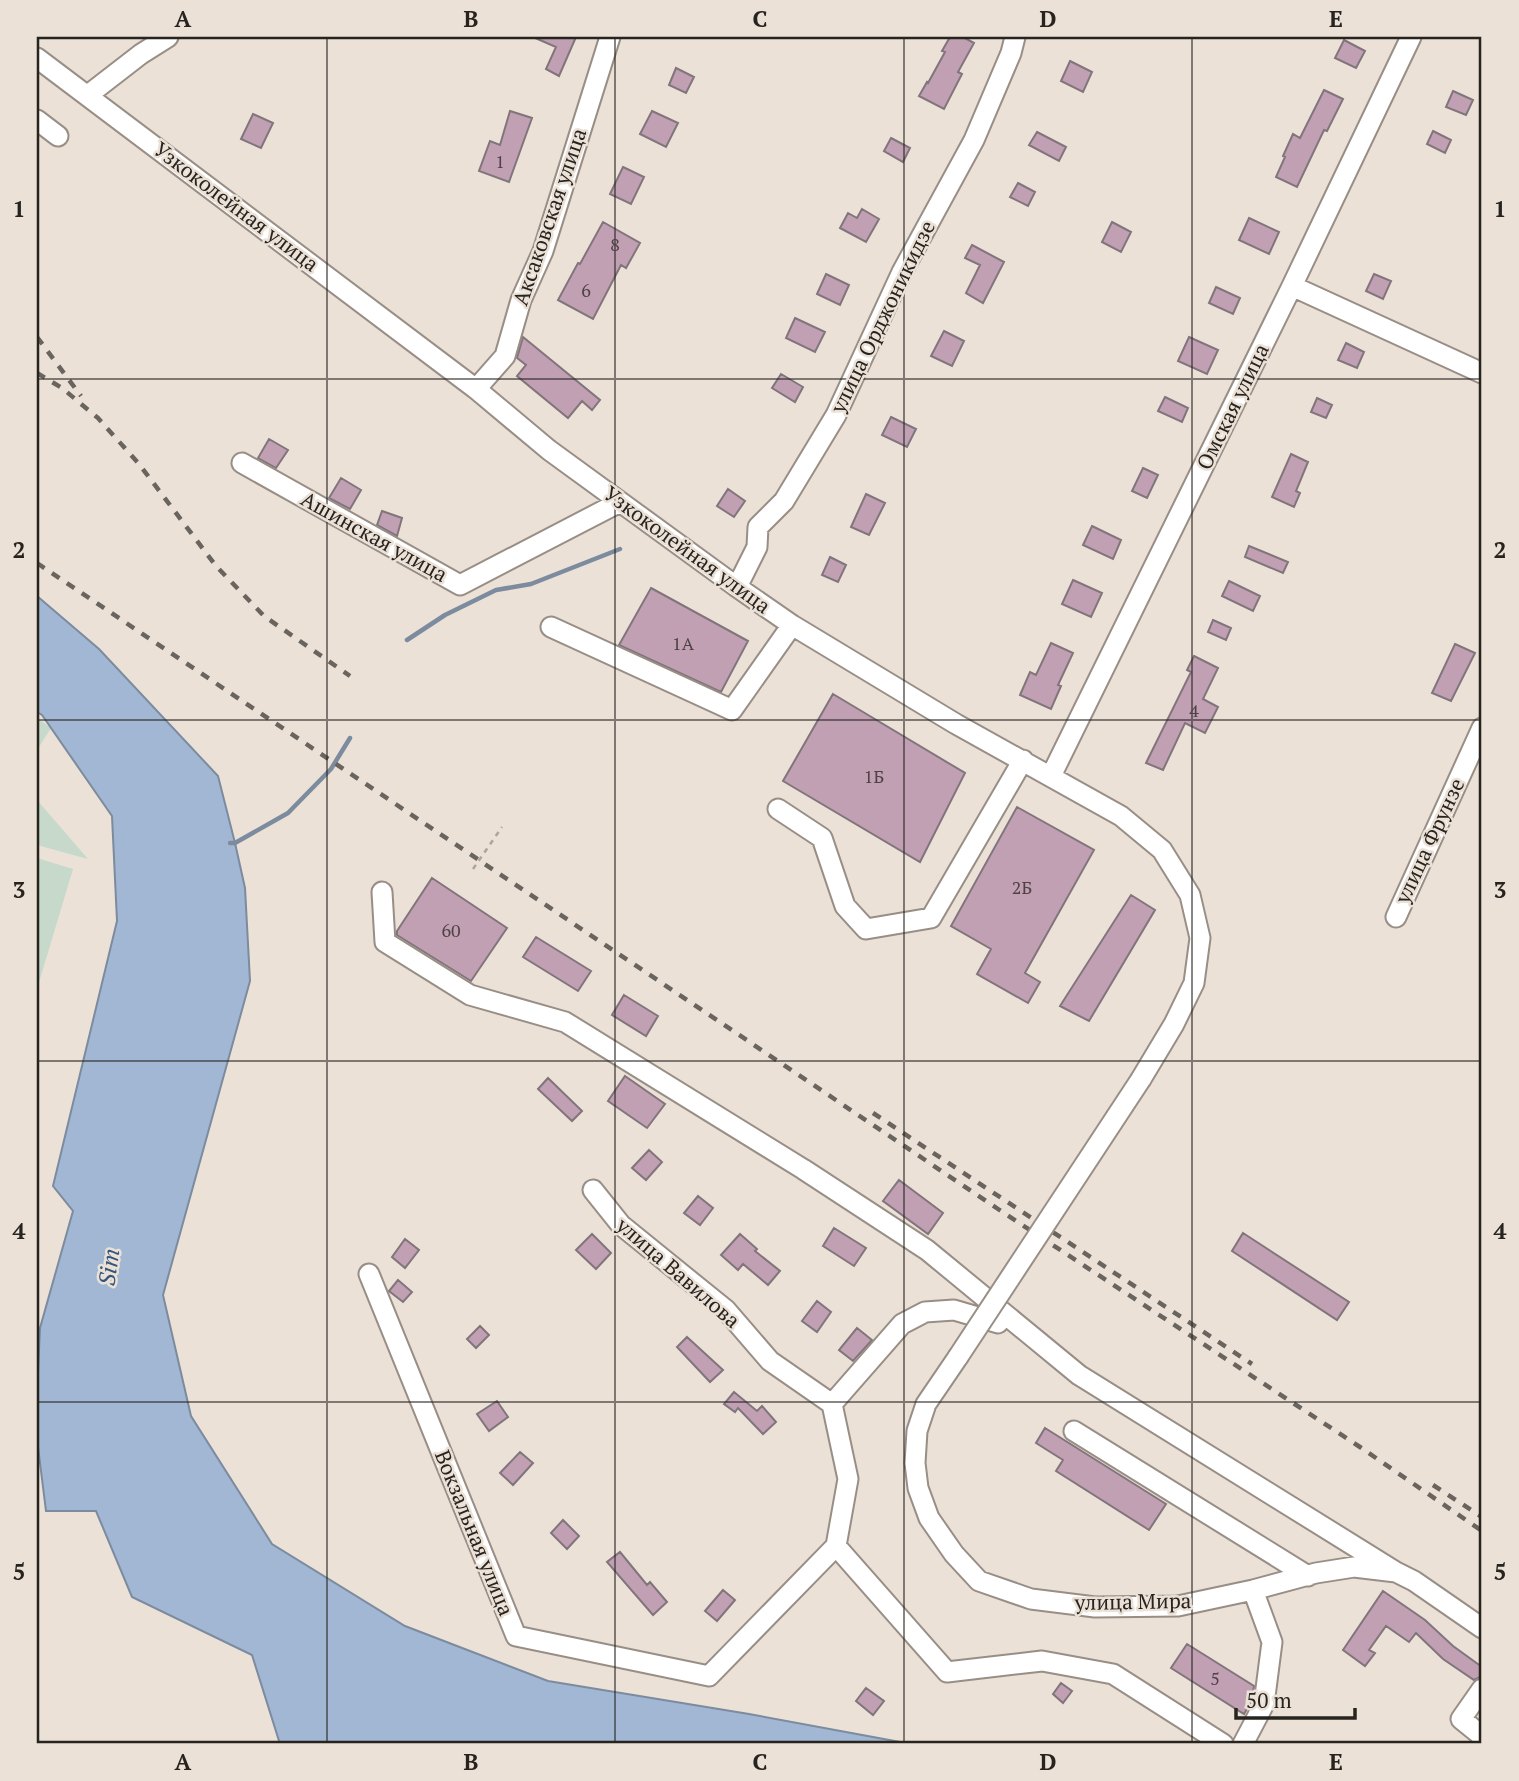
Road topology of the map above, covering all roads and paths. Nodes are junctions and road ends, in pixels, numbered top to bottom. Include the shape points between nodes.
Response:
1 (168, 37) edge
2 (610, 37) edge
3 (1016, 37) edge
4 (1411, 37) edge
5 (37, 58) edge
6 (88, 95) junction
7 (37, 120) edge
8 (58, 136) dead end
9 (1292, 286) junction
10 (1482, 373) edge
11 (476, 389) junction
12 (242, 463) dead end
13 (620, 502) junction
14 (737, 587) junction
15 (792, 625) junction
16 (551, 628) dead end
17 (1482, 728) edge
18 (1023, 760) junction
19 (1051, 776) junction
20 (778, 809) dead end
21 (502, 827) dead end
22 (473, 869) dead end
23 (382, 892) dead end
24 (1396, 917) dead end
25 (1140, 1079) joint
26 (593, 1190) dead end
27 (369, 1274) dead end
28 (1026, 1331) junction
29 (832, 1404) junction
30 (1074, 1431) dead end
31 (836, 1546) junction
32 (1396, 1572) junction
33 (1308, 1576) junction
34 (1253, 1590) junction
35 (1482, 1628) edge
36 (1482, 1689) edge
37 (1482, 1736) edge
38 (1223, 1744) edge
39 (1243, 1744) edge

1 - 6 street
2 - 11 street, Аксаковская улица via 505,356
3 - 14 street, улица Орджоникидзе via 974,140 902,272 836,415 784,501 758,527 757,547
4 - 9 street, Омская улица
5 - 6 street, Узкоколейная улица
6 - 11 street, Узкоколейная улица
7 - 8 street
9 - 10 street
9 - 19 street, Омская улица
11 - 13 street, Узкоколейная улица
12 - 13 street, Ашинская улица via 460,584
13 - 14 street, Узкоколейная улица
14 - 15 street, Узкоколейная улица
15 - 16 street via 732,710
15 - 18 street, Узкоколейная улица
17 - 24 street, улица Фрунзе
18 - 19 street, Узкоколейная улица
18 - 20 street via 931,918 866,929 845,905 822,838
19 - 25 street, Узкоколейная улица via 1121,816 1162,850 1189,895 1200,938 1194,983
21 - 22 path
23 - 28 street via 385,942 470,995 565,1022 927,1250
25 - 34 street, улица Мира, bridge via 926,1404 917,1430 918,1488 929,1518 954,1555 979,1580 1031,1599 1095,1607 1178,1606
26 - 29 street, улица Вавилова via 621,1226 726,1310 770,1361
27 - 31 street, Вокзальная улица via 516,1636 709,1676
28 - 29 street via 954,1310 925,1312 902,1324
28 - 32 street via 1079,1375
29 - 31 street via 848,1479
30 - 33 street
31 - 38 street via 947,1672 1042,1661 1113,1674
32 - 33 street, улица Мира via 1354,1566
32 - 35 street, улица Мира
33 - 34 street, улица Мира
34 - 39 street via 1272,1642 1265,1704
36 - 37 street via 1461,1719

